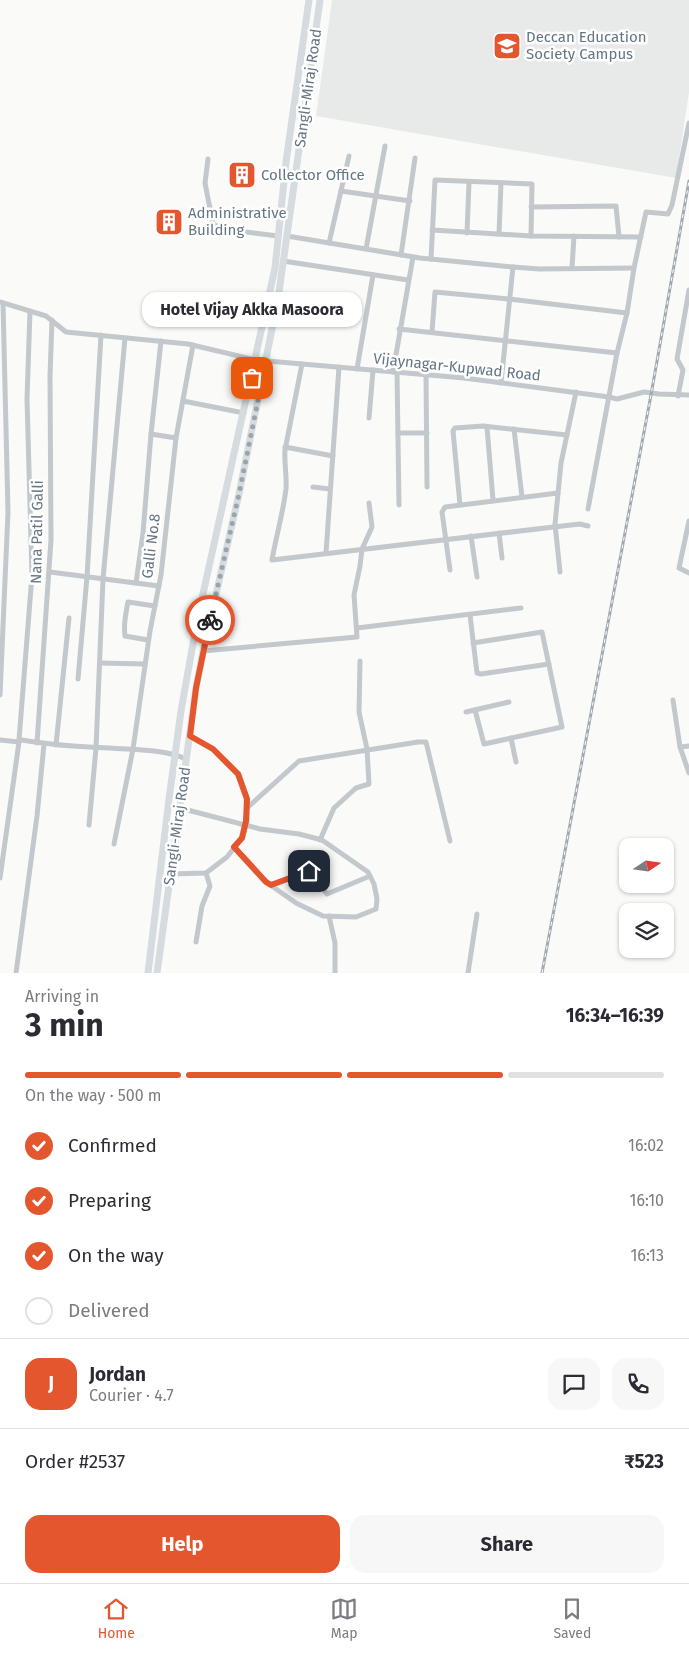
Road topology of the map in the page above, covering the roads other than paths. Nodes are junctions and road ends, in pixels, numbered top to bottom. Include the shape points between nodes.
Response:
1 (309, 0) edge
2 (320, 0) edge
3 (689, 123) edge
4 (385, 146) dead end
5 (349, 156) dead end
6 (415, 158) dead end
7 (208, 159) dead end
8 (470, 183) junction
9 (501, 183) junction
10 (341, 191) junction
11 (376, 196) junction
12 (410, 201) junction
13 (531, 207) junction
14 (432, 230) junction
15 (467, 233) junction
16 (499, 234) junction
17 (278, 236) junction
18 (287, 236) junction
19 (531, 236) junction
20 (574, 236) junction
21 (619, 236) junction
22 (641, 236) junction
23 (329, 243) junction
24 (366, 249) junction
25 (401, 255) junction
26 (413, 257) junction
27 (431, 259) junction
28 (284, 261) junction
29 (512, 267) junction
30 (572, 268) junction
31 (634, 268) junction
32 (373, 275) junction
33 (408, 280) junction
34 (689, 290) edge
35 (510, 299) junction
36 (2, 303) edge
37 (30, 311) junction
38 (627, 313) junction
39 (52, 320) junction
40 (399, 329) junction
41 (432, 332) junction
42 (101, 335) junction
43 (125, 338) junction
44 (506, 340) junction
45 (161, 341) junction
46 (193, 345) junction
47 (617, 352) junction
48 (256, 360) junction
49 (266, 361) junction
50 (302, 364) junction
51 (339, 367) junction
52 (357, 369) junction
53 (373, 370) junction
54 (395, 372) junction
55 (426, 375) junction
56 (501, 383) junction
57 (576, 392) junction
58 (689, 395) edge
59 (609, 396) junction
60 (678, 396) junction
61 (183, 401) junction
62 (244, 413) junction
63 (369, 418) dead end
64 (487, 427) junction
65 (514, 429) junction
66 (427, 432) junction
67 (398, 433) junction
68 (151, 434) junction
69 (567, 435) junction
70 (176, 438) junction
71 (285, 447) junction
72 (333, 456) junction
73 (313, 487) dead end
74 (427, 487) dead end
75 (330, 489) junction
76 (558, 493) junction
77 (522, 497) junction
78 (493, 500) junction
79 (369, 502) dead end
80 (399, 505) dead end
81 (460, 505) junction
82 (588, 509) dead end
83 (689, 521) edge
84 (588, 526) dead end
85 (555, 527) junction
86 (499, 533) junction
87 (471, 536) junction
88 (445, 539) junction
89 (362, 549) junction
90 (326, 553) junction
91 (502, 558) dead end
92 (450, 570) dead end
93 (50, 572) junction
94 (560, 572) dead end
95 (689, 573) edge
96 (87, 577) junction
97 (477, 577) dead end
98 (103, 579) junction
99 (136, 583) junction
100 (159, 586) junction
101 (155, 606) junction
102 (521, 608) dead end
103 (470, 615) junction
104 (69, 618) dead end
105 (357, 628) junction
106 (148, 640) junction
107 (473, 643) junction
108 (203, 651) junction
109 (360, 662) dead end
110 (100, 663) junction
111 (145, 664) junction
112 (549, 664) junction
113 (78, 679) dead end
114 (0, 694) edge
115 (673, 700) dead end
116 (509, 702) dead end
117 (475, 710) junction
118 (466, 712) dead end
119 (190, 736) junction
120 (511, 738) junction
121 (0, 740) edge
122 (19, 741) junction
123 (37, 743) junction
124 (44, 744) junction
125 (56, 745) junction
126 (689, 746) edge
127 (680, 747) junction
128 (96, 748) junction
129 (367, 749) junction
130 (133, 750) junction
131 (175, 754) junction
132 (186, 759) junction
133 (516, 762) dead end
134 (689, 773) edge
135 (180, 808) junction
136 (247, 808) junction
137 (89, 825) dead end
138 (245, 826) junction
139 (320, 840) junction
140 (450, 842) dead end
141 (114, 844) dead end
142 (234, 847) junction
143 (206, 873) junction
144 (170, 874) junction
145 (370, 876) junction
146 (0, 878) edge
147 (271, 885) junction
148 (477, 914) dead end
149 (328, 916) junction
150 (196, 942) dead end
151 (16, 973) edge
152 (148, 973) edge
153 (157, 973) edge
154 (335, 973) edge
155 (468, 973) edge

1 - 17 highway, Sangli-Miraj Road
2 - 18 highway, Sangli-Miraj Road
3 - 22 street via 672,205 668,214 646,212
4 - 11 street
5 - 10 street
6 - 12 street
7 - 17 street via 205,183 213,224 222,229
8 - 9 street
8 - 14 street via 435,180
8 - 15 street
9 - 13 street via 532,184
9 - 16 street
10 - 11 street
10 - 23 street
11 - 12 street
11 - 24 street
12 - 25 street
13 - 19 street
13 - 21 street via 616,206
14 - 15 street
14 - 27 street
15 - 16 street
16 - 19 street
17 - 48 highway, Sangli-Miraj Road via 275,268
18 - 23 street
18 - 28 highway, Sangli-Miraj Road
19 - 20 street
20 - 21 street
20 - 30 street
21 - 22 street
22 - 31 street
23 - 24 street
24 - 25 street
25 - 26 street
26 - 27 street
26 - 33 street
27 - 29 street
28 - 32 street
28 - 49 highway, Sangli-Miraj Road
29 - 30 street
29 - 35 street
30 - 31 street
31 - 38 street
32 - 33 street
32 - 52 street
33 - 40 street
34 - 60 street via 677,359 683,370
35 - 38 street
35 - 41 street via 435,292
35 - 44 street
36 - 37 street, Vijaynagar-Kupwad Road
36 - 114 street via 8,512
37 - 39 street, Vijaynagar-Kupwad Road
37 - 122 street via 27,399 32,575
38 - 47 street
39 - 42 street, Vijaynagar-Kupwad Road via 66,332
39 - 93 street, Nana Patil Galli
40 - 41 street
40 - 54 street
41 - 44 street
42 - 43 street, Vijaynagar-Kupwad Road
42 - 96 street
43 - 45 street, Vijaynagar-Kupwad Road
43 - 98 street
44 - 47 street
44 - 56 street
45 - 46 street, Vijaynagar-Kupwad Road
45 - 68 street
46 - 48 street, Vijaynagar-Kupwad Road
46 - 61 street, Galli No.8
47 - 59 street
48 - 49 street, Vijaynagar-Kupwad Road
48 - 62 highway, Sangli-Miraj Road
49 - 50 street, Vijaynagar-Kupwad Road
49 - 108 highway, Sangli-Miraj Road
50 - 51 street, Vijaynagar-Kupwad Road
50 - 71 street
51 - 52 street, Vijaynagar-Kupwad Road
51 - 72 street
52 - 53 street, Vijaynagar-Kupwad Road
53 - 54 street, Vijaynagar-Kupwad Road
53 - 63 street
54 - 55 street, Vijaynagar-Kupwad Road
54 - 67 street
55 - 56 street, Vijaynagar-Kupwad Road
55 - 66 street
56 - 57 street, Vijaynagar-Kupwad Road
57 - 59 street, Vijaynagar-Kupwad Road
57 - 69 street
58 - 60 street
59 - 60 street, Vijaynagar-Kupwad Road via 617,399 644,392
59 - 82 street
61 - 62 street
61 - 70 street, Galli No.8
62 - 131 highway, Sangli-Miraj Road via 197,621
64 - 65 street
64 - 78 street
64 - 81 street via 453,430
65 - 69 street
65 - 77 street
66 - 67 street
66 - 74 street
67 - 80 street
68 - 70 street
68 - 99 street
69 - 76 street
70 - 100 street, Galli No.8
71 - 72 street
71 - 90 street via 286,492 272,560
72 - 75 street
73 - 75 street
75 - 90 street
76 - 77 street
76 - 85 street
77 - 78 street
78 - 81 street
79 - 89 street via 372,527
81 - 88 street via 445,507 442,512
83 - 95 street via 678,568
84 - 85 street
85 - 86 street
85 - 94 street
86 - 87 street
86 - 91 street
87 - 88 street
87 - 97 street
88 - 89 street
88 - 92 street
89 - 90 street
89 - 105 street via 354,596
93 - 96 street
93 - 123 street, Nana Patil Galli
96 - 98 street
96 - 113 street
98 - 99 street
98 - 110 street
99 - 100 street
100 - 101 street, Galli No.8
101 - 106 street, Galli No.8
101 - 106 street via 128,602 125,636
102 - 103 street
103 - 105 street
103 - 107 street
104 - 125 street
105 - 108 street via 357,637
106 - 111 street, Galli No.8
107 - 112 street via 542,632
107 - 112 street via 476,673
108 - 119 highway, Sangli-Miraj Road
109 - 129 street via 359,712
110 - 111 street
110 - 128 street
111 - 130 street, Galli No.8
112 - 120 street via 562,727
115 - 127 street
116 - 117 street
117 - 118 street
117 - 120 street via 484,744
119 - 132 highway, Sangli-Miraj Road
119 - 136 street via 213,749 238,774
120 - 133 street
121 - 122 street
122 - 123 street
122 - 146 street
123 - 124 street
124 - 125 street
124 - 151 street
125 - 128 street
126 - 127 street
127 - 134 street
128 - 130 street
128 - 137 street
129 - 136 street via 299,761
129 - 139 street via 369,784 356,788 334,808
129 - 140 street via 426,742
130 - 131 street
130 - 141 street, Galli No.8
131 - 132 street
131 - 152 highway, Sangli-Miraj Road
132 - 135 highway, Sangli-Miraj Road
135 - 138 street
135 - 144 highway, Sangli-Miraj Road
136 - 138 street
138 - 139 street
138 - 142 street via 242,838
139 - 145 street
142 - 143 street via 227,857
142 - 147 street
143 - 144 street
143 - 150 street via 210,886 202,906
144 - 153 highway, Sangli-Miraj Road
145 - 147 street via 327,894 309,871
145 - 149 street via 377,899 376,909 356,917
147 - 149 street via 296,903
148 - 155 street
149 - 154 street via 335,943

